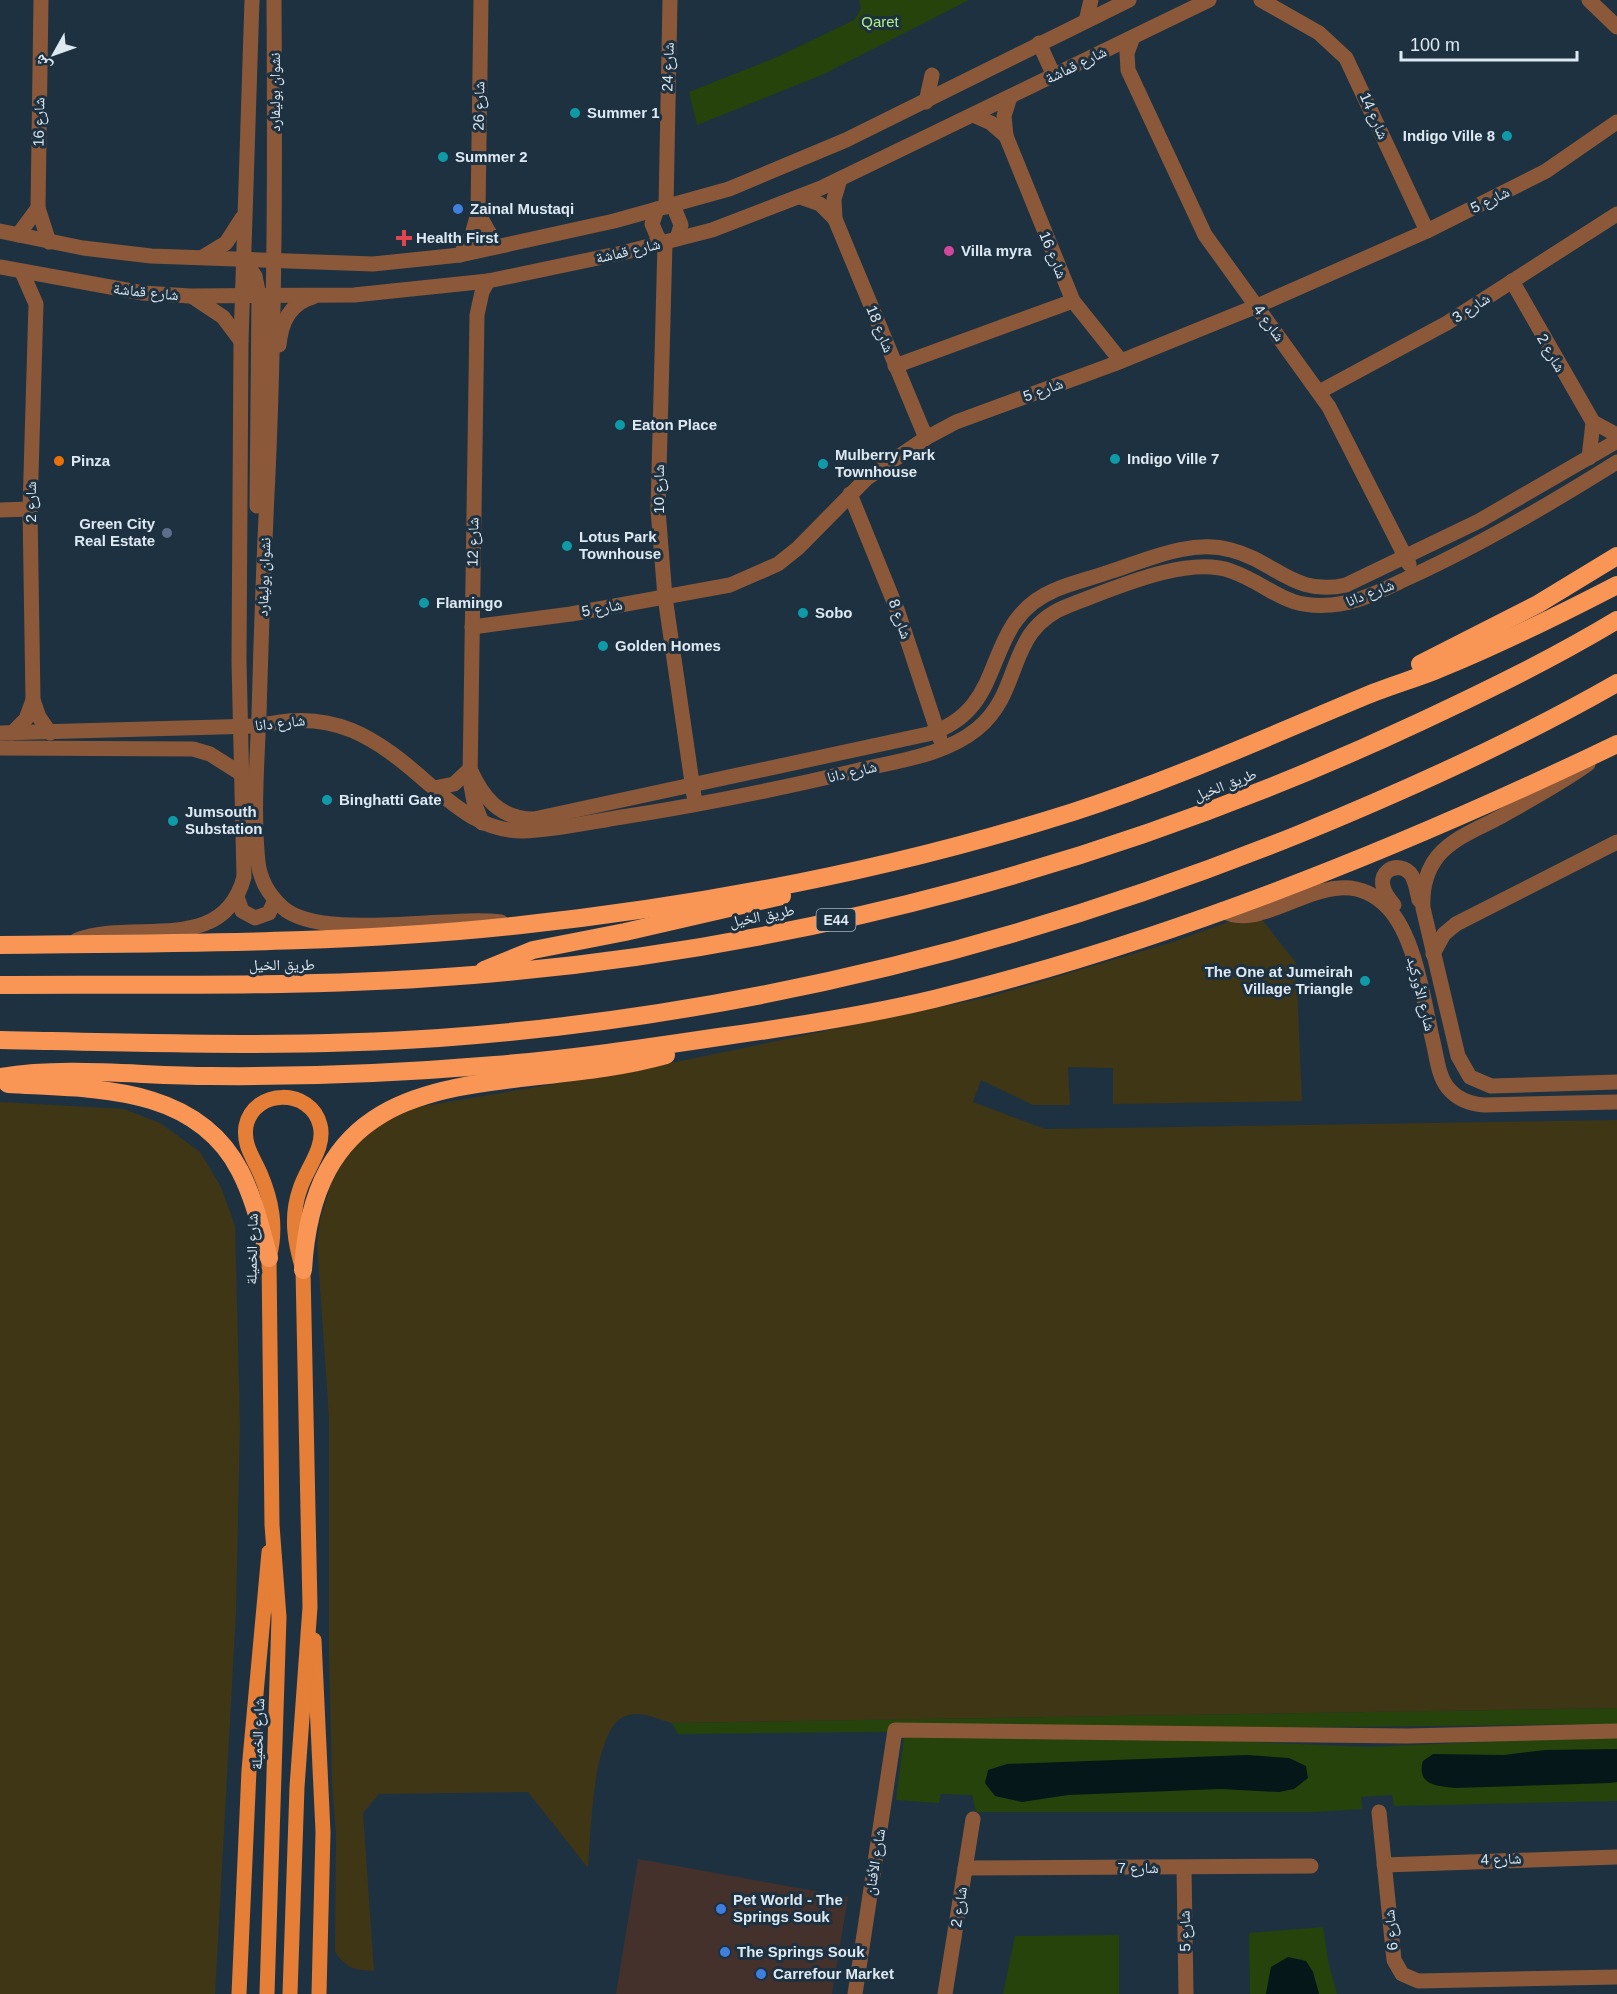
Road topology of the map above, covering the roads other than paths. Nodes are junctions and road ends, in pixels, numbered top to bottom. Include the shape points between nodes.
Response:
1 (41, 0) edge
2 (252, 0) edge
3 (274, 0) edge
4 (481, 0) edge
5 (670, 0) edge
6 (1091, 0) edge
7 (1102, 0) edge
8 (1209, 0) edge
9 (1261, 0) edge
10 (1279, 0) edge
11 (1589, 0) edge
12 (1125, 2) edge
13 (1086, 21) junction
14 (1298, 21) junction
15 (1617, 27) edge
16 (1133, 38) junction
17 (1039, 43) junction
18 (1095, 56) junction
19 (1128, 70) junction
20 (932, 75) dead end
21 (1054, 76) junction
22 (1010, 97) junction
23 (926, 102) junction
24 (973, 115) junction
25 (1617, 122) edge
26 (1006, 136) junction
27 (840, 179) junction
28 (800, 197) junction
29 (665, 207) junction
30 (38, 208) junction
31 (244, 209) junction
32 (478, 213) junction
33 (1617, 214) edge
34 (835, 219) junction
35 (0, 231) edge
36 (1427, 231) junction
37 (18, 235) junction
38 (671, 241) junction
39 (50, 242) junction
40 (496, 245) junction
41 (460, 255) junction
42 (201, 258) junction
43 (243, 259) junction
44 (273, 260) junction
45 (0, 267) edge
46 (22, 272) junction
47 (52, 278) junction
48 (488, 281) junction
49 (1512, 281) junction
50 (457, 285) junction
51 (317, 295) junction
52 (190, 296) junction
53 (243, 296) junction
54 (266, 296) junction
55 (1073, 301) junction
56 (36, 304) junction
57 (1257, 306) junction
58 (477, 315) junction
59 (241, 341) junction
60 (1121, 361) junction
61 (895, 366) junction
62 (271, 373) junction
63 (1319, 392) junction
64 (1593, 422) junction
65 (1617, 435) edge
66 (926, 438) junction
67 (1617, 441) edge
68 (1589, 458) junction
69 (1617, 462) edge
70 (850, 494) junction
71 (30, 509) junction
72 (0, 510) edge
73 (1617, 556) edge
74 (1406, 557) junction
75 (1415, 575) junction
76 (263, 576) junction
77 (1617, 585) edge
78 (665, 597) junction
79 (1617, 620) edge
80 (472, 627) junction
81 (1617, 683) edge
82 (1372, 693) junction
83 (33, 700) junction
84 (259, 726) junction
85 (241, 727) junction
86 (937, 731) junction
87 (6, 733) edge
88 (50, 733) junction
89 (1612, 746) edge
90 (0, 748) edge
91 (942, 748) junction
92 (470, 769) junction
93 (243, 775) junction
94 (693, 786) junction
95 (434, 788) junction
96 (696, 805) junction
97 (482, 823) junction
98 (1615, 846) edge
99 (944, 847) junction
100 (237, 897) junction
101 (275, 900) junction
102 (1221, 910) junction
103 (1424, 917) junction
104 (518, 925) junction
105 (70, 944) junction
106 (0, 945) edge
107 (1409, 946) junction
108 (1433, 954) junction
109 (475, 975) junction
110 (0, 985) edge
111 (0, 1040) edge
112 (697, 1041) junction
113 (0, 1077) edge
114 (1617, 1083) edge
115 (0, 1084) edge
116 (1617, 1102) edge
117 (269, 1258) junction
118 (303, 1270) junction
119 (272, 1526) junction
120 (310, 1607) junction
121 (1617, 1731) edge
122 (1379, 1812) dead end
123 (973, 1819) dead end
124 (1617, 1857) edge
125 (1384, 1865) junction
126 (1311, 1866) dead end
127 (965, 1868) junction
128 (1184, 1868) junction
129 (1617, 1977) edge
130 (239, 1994) edge
131 (267, 1994) edge
132 (290, 1994) edge
133 (319, 1994) edge
134 (855, 1994) edge
135 (945, 1994) edge
136 (1186, 1994) edge

1 - 30 street, شارع 16
2 - 31 street, نشوان بوليفارد
3 - 44 street, نشوان بوليفارد
4 - 32 street, شارع 26
5 - 29 street, شارع 24
6 - 13 street
7 - 12 street
8 - 16 street, شارع قماشة
9 - 14 street, شارع 14
10 - 14 street, شارع 14
11 - 15 street
12 - 13 street
13 - 17 street
14 - 36 street, شارع 14 via 1328,39 1347,58
16 - 18 street, شارع قماشة
16 - 19 street via 1127,53
17 - 21 street
17 - 23 street
18 - 19 street via 1113,59
18 - 21 street, شارع قماشة
19 - 57 street, شارع 4 via 1205,235
20 - 23 street
21 - 22 street, شارع قماشة
22 - 24 street, شارع قماشة
22 - 26 street, شارع 16 via 1005,116
23 - 29 street via 729,189
24 - 26 street
24 - 27 street, شارع قماشة
25 - 36 street, شارع 5 via 1546,171
26 - 55 street, شارع 16
27 - 28 street, شارع قماشة
27 - 34 street, شارع 18 via 834,199
28 - 34 street via 820,204
28 - 38 street, شارع قماشة
29 - 38 street, شارع 10 via 681,225
29 - 38 street via 652,224 654,232
29 - 40 street
30 - 37 street
30 - 39 street, شارع 16
31 - 42 street via 238,227 226,243
31 - 43 street, نشوان بوليفارد
32 - 40 street
32 - 41 street, شارع 26 via 472,235
33 - 49 street, شارع 3
34 - 61 street, شارع 18
35 - 37 street
36 - 57 street, شارع 5
37 - 39 street
38 - 48 street, شارع قماشة
38 - 78 street, شارع 10 via 658,510
39 - 42 street
40 - 41 street
41 - 44 street via 373,264
42 - 43 street
43 - 44 street
43 - 53 street, نشوان بوليفارد
43 - 54 street
44 - 54 street, نشوان بوليفارد
45 - 46 street, شارع قماشة
46 - 47 street, شارع قماشة
46 - 56 street, شارع 2
47 - 52 street, شارع قماشة via 143,293
47 - 56 street, شارع 2
48 - 50 street, شارع قماشة
48 - 58 street, شارع 12
49 - 63 street, شارع 3 via 1448,323
49 - 64 street, شارع 2
50 - 51 street, شارع قماشة
50 - 58 street
51 - 54 street, شارع قماشة
51 - 62 street via 298,304 285,319 278,361
52 - 53 street, شارع قماشة
52 - 59 street via 224,317
53 - 54 street, شارع قماشة
53 - 59 street, نشوان بوليفارد
54 - 62 street, نشوان بوليفارد
54 - 76 street via 256,536
55 - 60 street, شارع 16
55 - 61 street
56 - 71 street, شارع 2
57 - 60 street, شارع 5
57 - 63 street, شارع 4
58 - 80 street, شارع 12
59 - 85 street, نشوان بوليفارد
60 - 66 street, شارع 5 via 956,422
61 - 66 street, شارع 18
62 - 76 street, نشوان بوليفارد
63 - 74 street, شارع 4 via 1342,429
64 - 65 street
64 - 68 street
66 - 70 street, شارع 5 via 885,464
67 - 68 street, شارع دانا
68 - 74 street, شارع دانا via 1479,521
69 - 75 street, شارع دانا via 1512,525
70 - 78 street, شارع 5 via 778,564 730,585
70 - 86 street, شارع 8 via 898,612
71 - 72 street
71 - 83 street, شارع 2
73 - 82 highway via 1519,614 1406,670
74 - 75 street, شارع 4
74 - 86 street, شارع دانا via 1346,585 1317,587 1287,579 1242,553 1194,547 1056,589 1033,602 1015,619 977,702 963,717
75 - 91 street, شارع دانا via 1356,601 1316,606 1276,596 1222,568 1189,566 1070,605 1052,614 1030,634 1019,651 1008,689 989,719 971,734
76 - 84 street, نشوان بوليفارد
77 - 82 highway via 1463,659
78 - 80 street, شارع 5
78 - 94 street, شارع 10
79 - 109 highway, طريق الخيل / E44 via 1506,681 1330,762 1206,812 1078,856 920,901 803,927 619,959
80 - 92 street, شارع 12
81 - 111 highway via 1460,765 1192,876 1031,930 853,975 635,1015 439,1038 293,1044
82 - 99 highway via 1125,794 1071,813
83 - 87 street, شارع 2 via 26,719
83 - 88 street, شارع 2
84 - 85 street, شارع دانا
84 - 95 street, شارع دانا via 293,719 345,727 393,754
84 - 101 street, نشوان بوليفارد via 259,865 264,885
85 - 88 street, شارع دانا
85 - 93 street, نشوان بوليفارد
86 - 91 street, شارع 8
86 - 94 street, شارع دانا
87 - 88 street, شارع دانا
89 - 102 highway via 1420,833
89 - 103 street, شارع الأوركيد via 1567,779 1443,850 1425,881
90 - 93 street via 193,749 210,754
91 - 96 street, شارع دانا
92 - 94 street, شارع دانا via 490,803 511,816 526,819
92 - 95 street via 454,784
92 - 97 street, شارع 12 via 471,792
93 - 100 street, نشوان بوليفارد via 245,867
94 - 96 street, شارع 10
95 - 97 street, شارع دانا
96 - 97 street, شارع دانا via 533,830 502,829
98 - 108 street, شارع الأوركيد via 1456,924
99 - 104 highway via 697,900
99 - 109 highway via 878,874 533,950
100 - 101 street via 242,911 255,918 269,913
100 - 105 street via 219,916 193,928 99,934
101 - 104 street, نشوان بوليفارد via 292,914 320,922 378,924 456,919
102 - 107 street, شارع الأوركيد via 1249,917 1326,890 1356,890 1390,910
102 - 112 highway via 1048,967 932,999
103 - 107 street via 1410,873 1399,868 1387,872 1382,888 1403,917
103 - 108 street, شارع الأوركيد
104 - 105 highway via 387,937
105 - 106 highway
107 - 116 street, شارع الأوركيد via 1441,1077 1455,1095 1484,1105
108 - 114 street, شارع الأوركيد via 1461,1064 1476,1081 1491,1086
109 - 110 highway, طريق الخيل / E44 via 311,983
112 - 113 highway via 548,1061 380,1073 38,1073
112 - 118 highway via 685,1049 638,1062 438,1091 408,1099 382,1113 348,1142 324,1180 311,1215
115 - 117 highway via 133,1094 162,1102 189,1116 223,1145 240,1170
117 - 118 main road, شارع الخميلة via 274,1228 272,1208 245,1136 254,1111 264,1102 283,1096 311,1108 321,1127 318,1148 299,1190 295,1210 294,1230
117 - 119 main road, شارع الخميلة
118 - 120 main road, شارع الخميلة
119 - 130 main road via 249,1770
119 - 131 main road, شارع الخميلة via 279,1617
120 - 132 main road, شارع الخميلة via 300,1727
120 - 133 main road via 323,1832
121 - 134 street, شارع الأفنان via 1407,1736 895,1730
122 - 125 street, شارع 6
123 - 127 street, شارع 2
124 - 125 street, شارع 4
125 - 129 street, شارع 6 via 1394,1960 1407,1978 1465,1981
126 - 128 street, شارع 7
127 - 128 street, شارع 7
127 - 135 street, شارع 2
128 - 136 street, شارع 5

